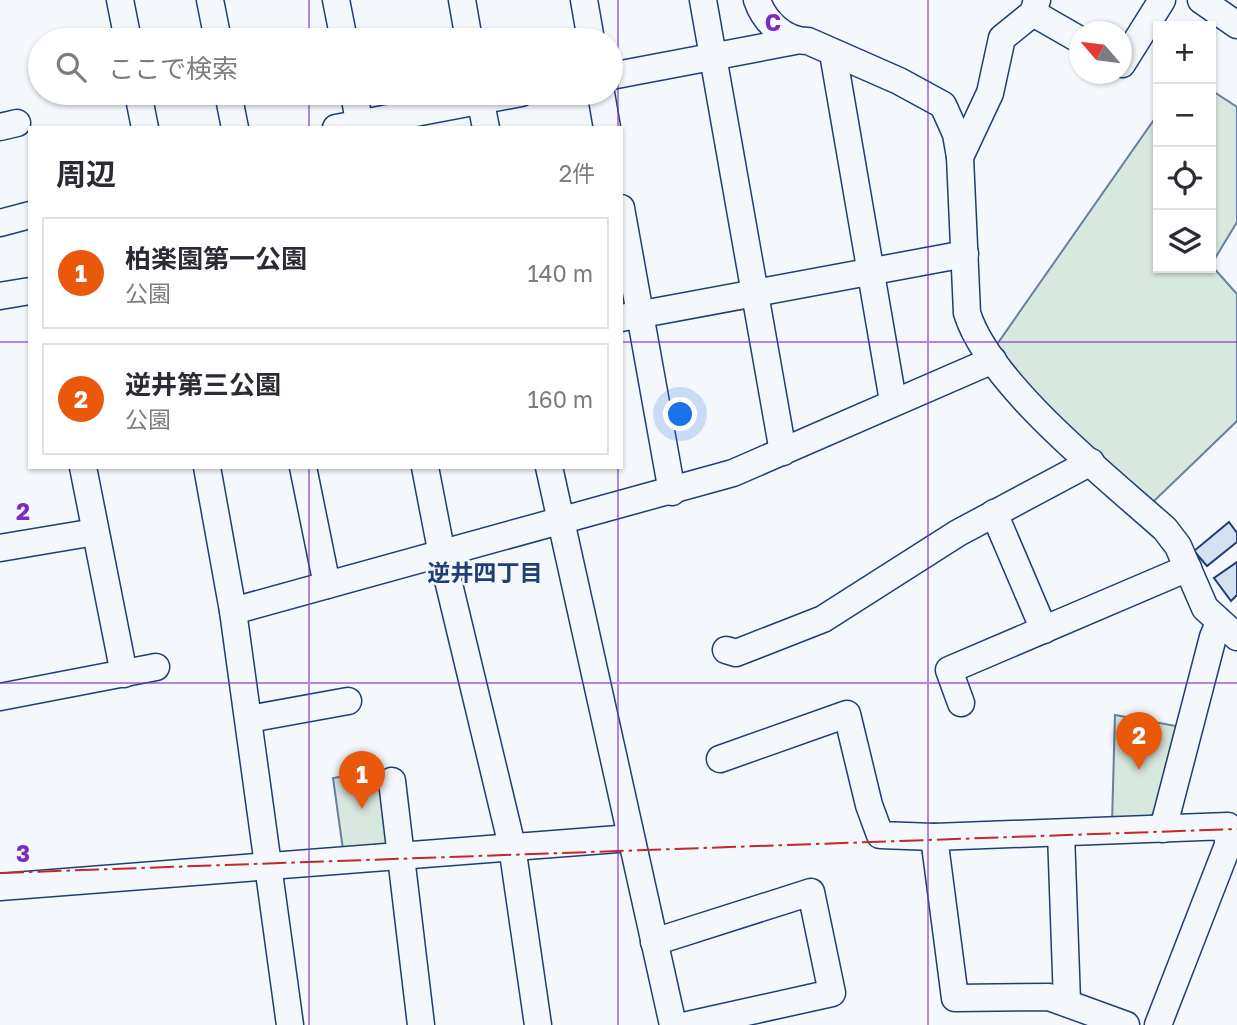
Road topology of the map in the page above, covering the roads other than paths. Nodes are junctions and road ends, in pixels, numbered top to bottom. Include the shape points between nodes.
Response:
1 (120, 0) edge
2 (210, 0) edge
3 (336, 0) edge
4 (462, 0) edge
5 (584, 0) edge
6 (703, 0) edge
7 (757, 0) edge
8 (1162, 0) edge
9 (1201, 0) edge
10 (1035, 6) edge
11 (1237, 25) edge
12 (126, 28) edge
13 (216, 28) edge
14 (342, 28) edge
15 (468, 28) edge
16 (589, 28) edge
17 (1069, 32) edge
18 (796, 41) junction
19 (1132, 48) edge
20 (833, 52) junction
21 (713, 57) junction
22 (623, 74) edge
23 (140, 105) edge
24 (230, 105) edge
25 (353, 105) edge
26 (445, 105) edge
27 (482, 105) edge
28 (603, 105) edge
29 (145, 126) edge
30 (235, 126) edge
31 (352, 126) edge
32 (486, 126) edge
33 (607, 126) edge
34 (960, 157) junction
35 (28, 216) edge
36 (0, 223) edge
37 (623, 230) edge
38 (965, 254) junction
39 (870, 272) junction
40 (28, 291) edge
41 (755, 293) junction
42 (0, 296) edge
43 (631, 316) edge
44 (993, 360) junction
45 (893, 401) junction
46 (783, 452) junction
47 (1091, 462) junction
48 (83, 469) edge
49 (207, 469) edge
50 (303, 469) edge
51 (425, 469) edge
52 (549, 469) edge
53 (672, 492) junction
54 (994, 513) junction
55 (560, 523) junction
56 (95, 532) junction
57 (0, 548) edge
58 (442, 555) junction
59 (1188, 568) junction
60 (327, 585) junction
61 (233, 611) junction
62 (1044, 630) junction
63 (1228, 630) edge
64 (726, 650) dead end
65 (156, 667) dead end
66 (124, 674) junction
67 (0, 697) edge
68 (348, 701) dead end
69 (961, 703) dead end
70 (249, 719) junction
71 (720, 759) dead end
72 (393, 781) dead end
73 (1163, 829) junction
74 (1061, 834) junction
75 (934, 837) junction
76 (631, 838) junction
77 (512, 846) junction
78 (403, 857) junction
79 (270, 865) junction
80 (0, 887) edge
81 (654, 942) junction
82 (1067, 1002) junction
83 (289, 1025) edge
84 (421, 1025) edge
85 (538, 1025) edge
86 (673, 1025) edge
87 (688, 1025) edge
88 (1126, 1025) edge
89 (1158, 1025) edge

1 - 12 street
2 - 13 street
3 - 14 street
4 - 15 street
5 - 16 street
6 - 21 street
7 - 18 street via 762,16
8 - 19 street
9 - 11 street
10 - 17 street
10 - 34 street via 1002,38 990,93
18 - 20 street
18 - 21 street
20 - 34 street via 943,105
20 - 39 street
21 - 22 street
21 - 41 street
23 - 29 street
24 - 30 street
25 - 31 street
26 - 31 street
27 - 32 street
28 - 33 street
34 - 38 street
35 - 36 street
37 - 43 street
38 - 39 street
38 - 44 street via 967,313 974,335
39 - 41 street
39 - 45 street
40 - 42 street
41 - 43 street
41 - 46 street
43 - 53 street
44 - 45 street
44 - 47 street via 1042,417
45 - 46 street
46 - 53 street
47 - 54 street
47 - 59 street via 1165,529
48 - 56 street
49 - 61 street
50 - 60 street
51 - 58 street
52 - 55 street
53 - 55 street
54 - 62 street
54 - 64 street via 823,620 736,653
55 - 58 street
55 - 76 street
56 - 57 street
56 - 66 street
58 - 60 street
58 - 77 street
59 - 62 street
59 - 63 street via 1205,608
60 - 61 street
61 - 70 street
62 - 69 street via 949,670
63 - 73 street via 1213,637
65 - 66 street
66 - 67 street
68 - 70 street
70 - 79 street
71 - 75 street via 847,714 880,835
72 - 78 street
73 - 74 street
73 - 89 street via 1228,826 1228,845
74 - 75 street
74 - 82 street
75 - 82 street via 955,998
76 - 77 street
76 - 81 street
77 - 78 street
77 - 85 street
78 - 79 street
78 - 84 street
79 - 80 street
79 - 83 street
81 - 86 street
81 - 87 street via 811,892 832,993
82 - 88 street

